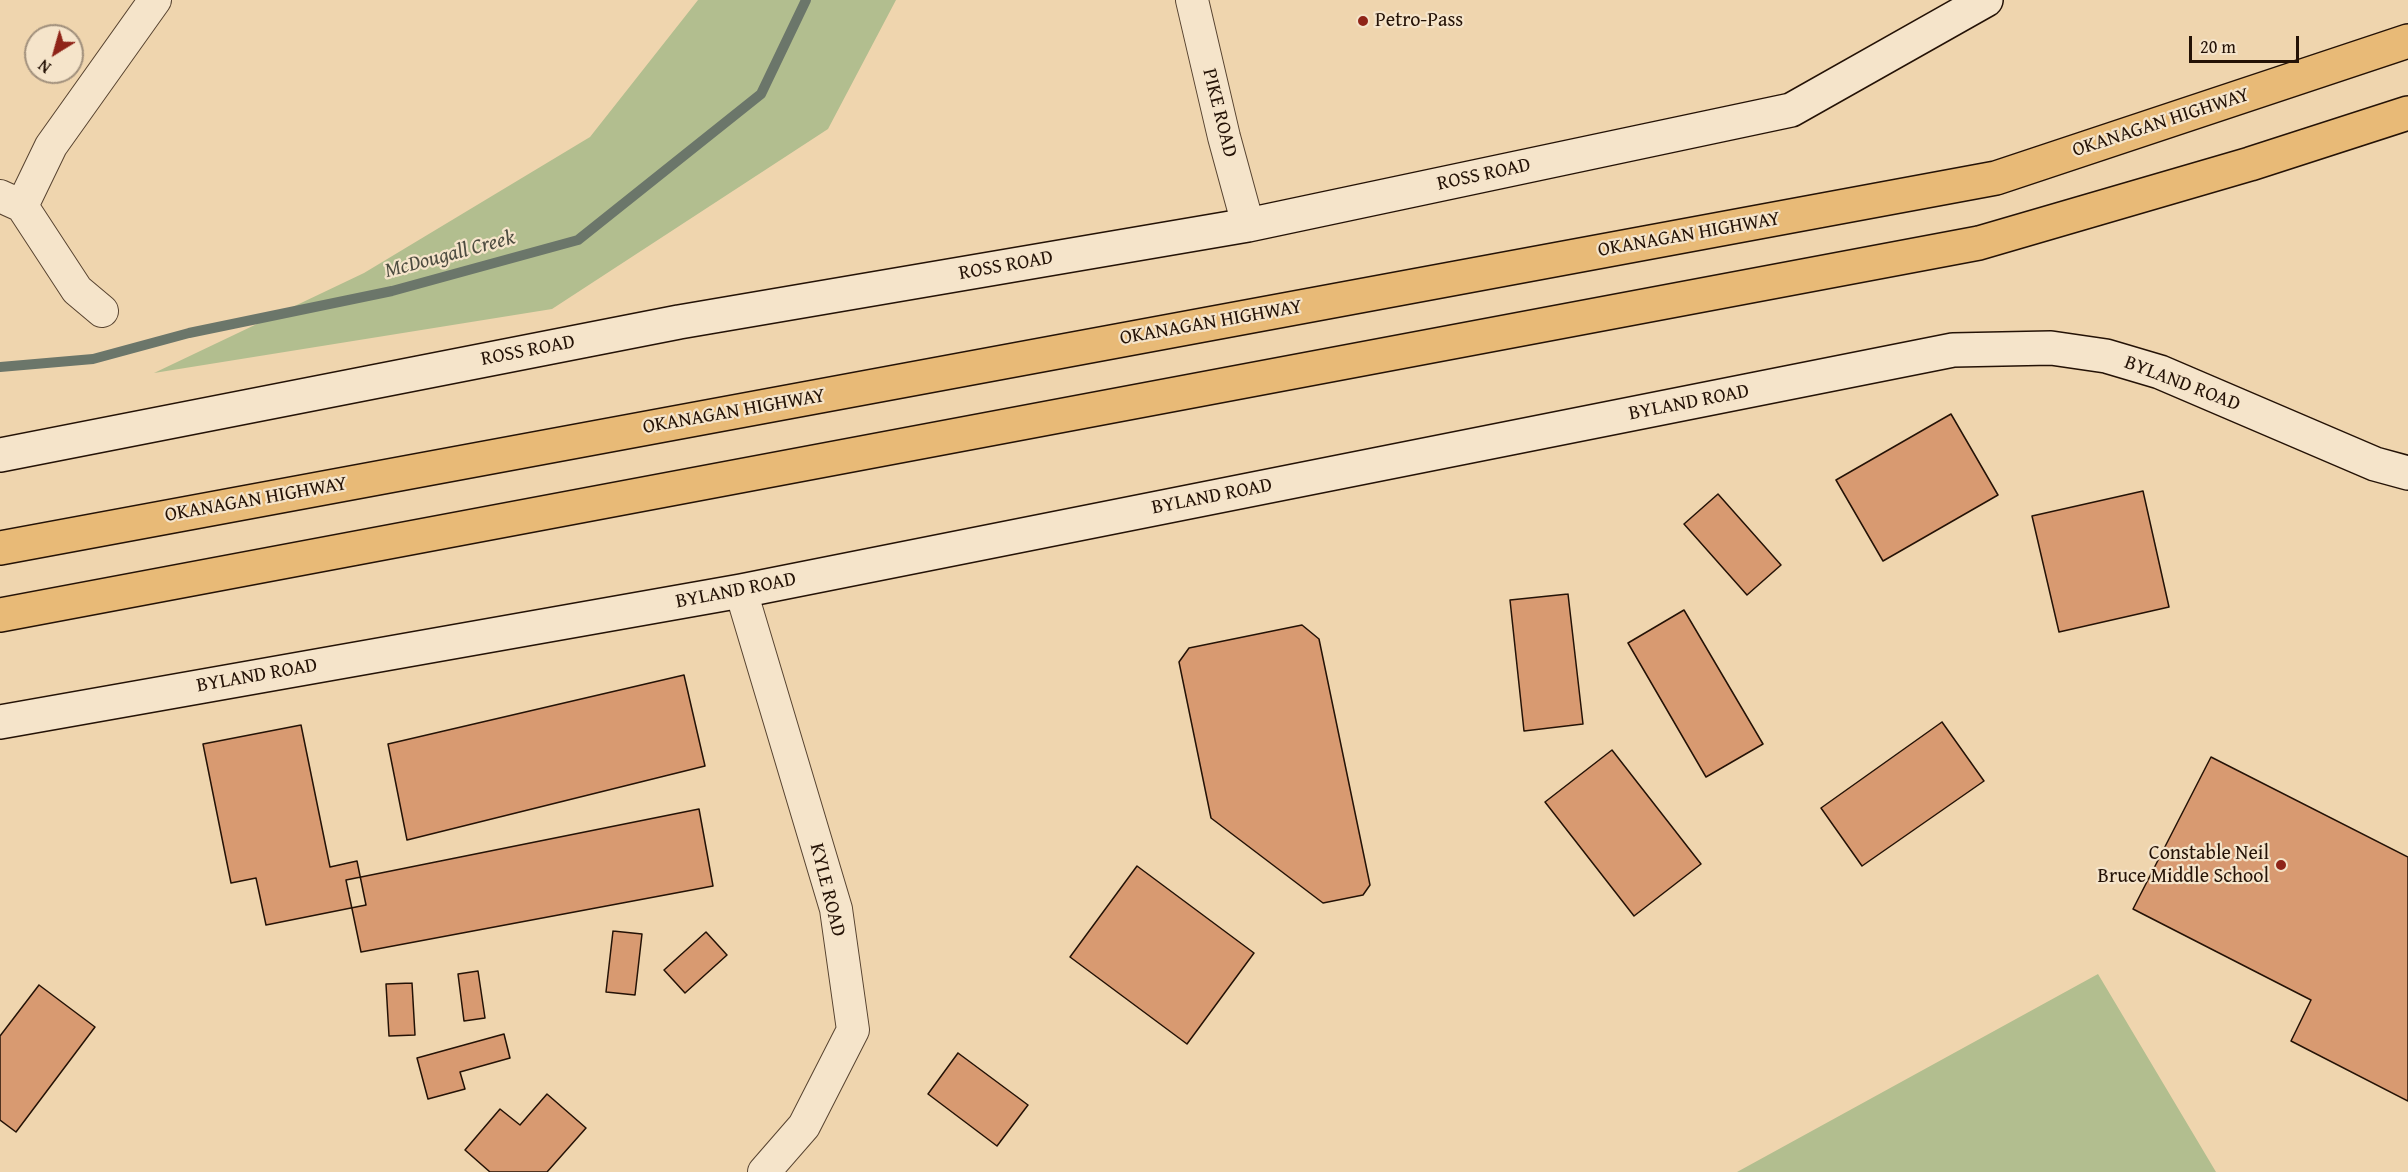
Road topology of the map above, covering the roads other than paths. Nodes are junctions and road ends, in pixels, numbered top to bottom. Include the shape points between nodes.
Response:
1 (155, 0) edge
2 (1192, 0) edge
3 (1986, 0) edge
4 (2408, 41) edge
5 (2408, 113) edge
6 (11, 201) edge
7 (1248, 225) junction
8 (102, 311) dead end
9 (0, 455) edge
10 (2408, 473) edge
11 (0, 548) edge
12 (741, 591) junction
13 (0, 615) edge
14 (0, 722) edge
15 (764, 1172) edge

1 - 6 street
2 - 7 street, PIKE ROAD
3 - 7 street, ROSS ROAD via 1791,110
4 - 11 highway, OKANAGAN HIGHWAY via 1996,178
5 - 13 highway via 1979,243
6 - 8 street via 77,290
7 - 9 street, ROSS ROAD via 679,322
10 - 12 street, BYLAND ROAD via 2375,464 2160,372 2106,356 2051,348 1953,350
12 - 14 street, BYLAND ROAD
12 - 15 street, KYLE ROAD via 836,909 853,1030 804,1126

